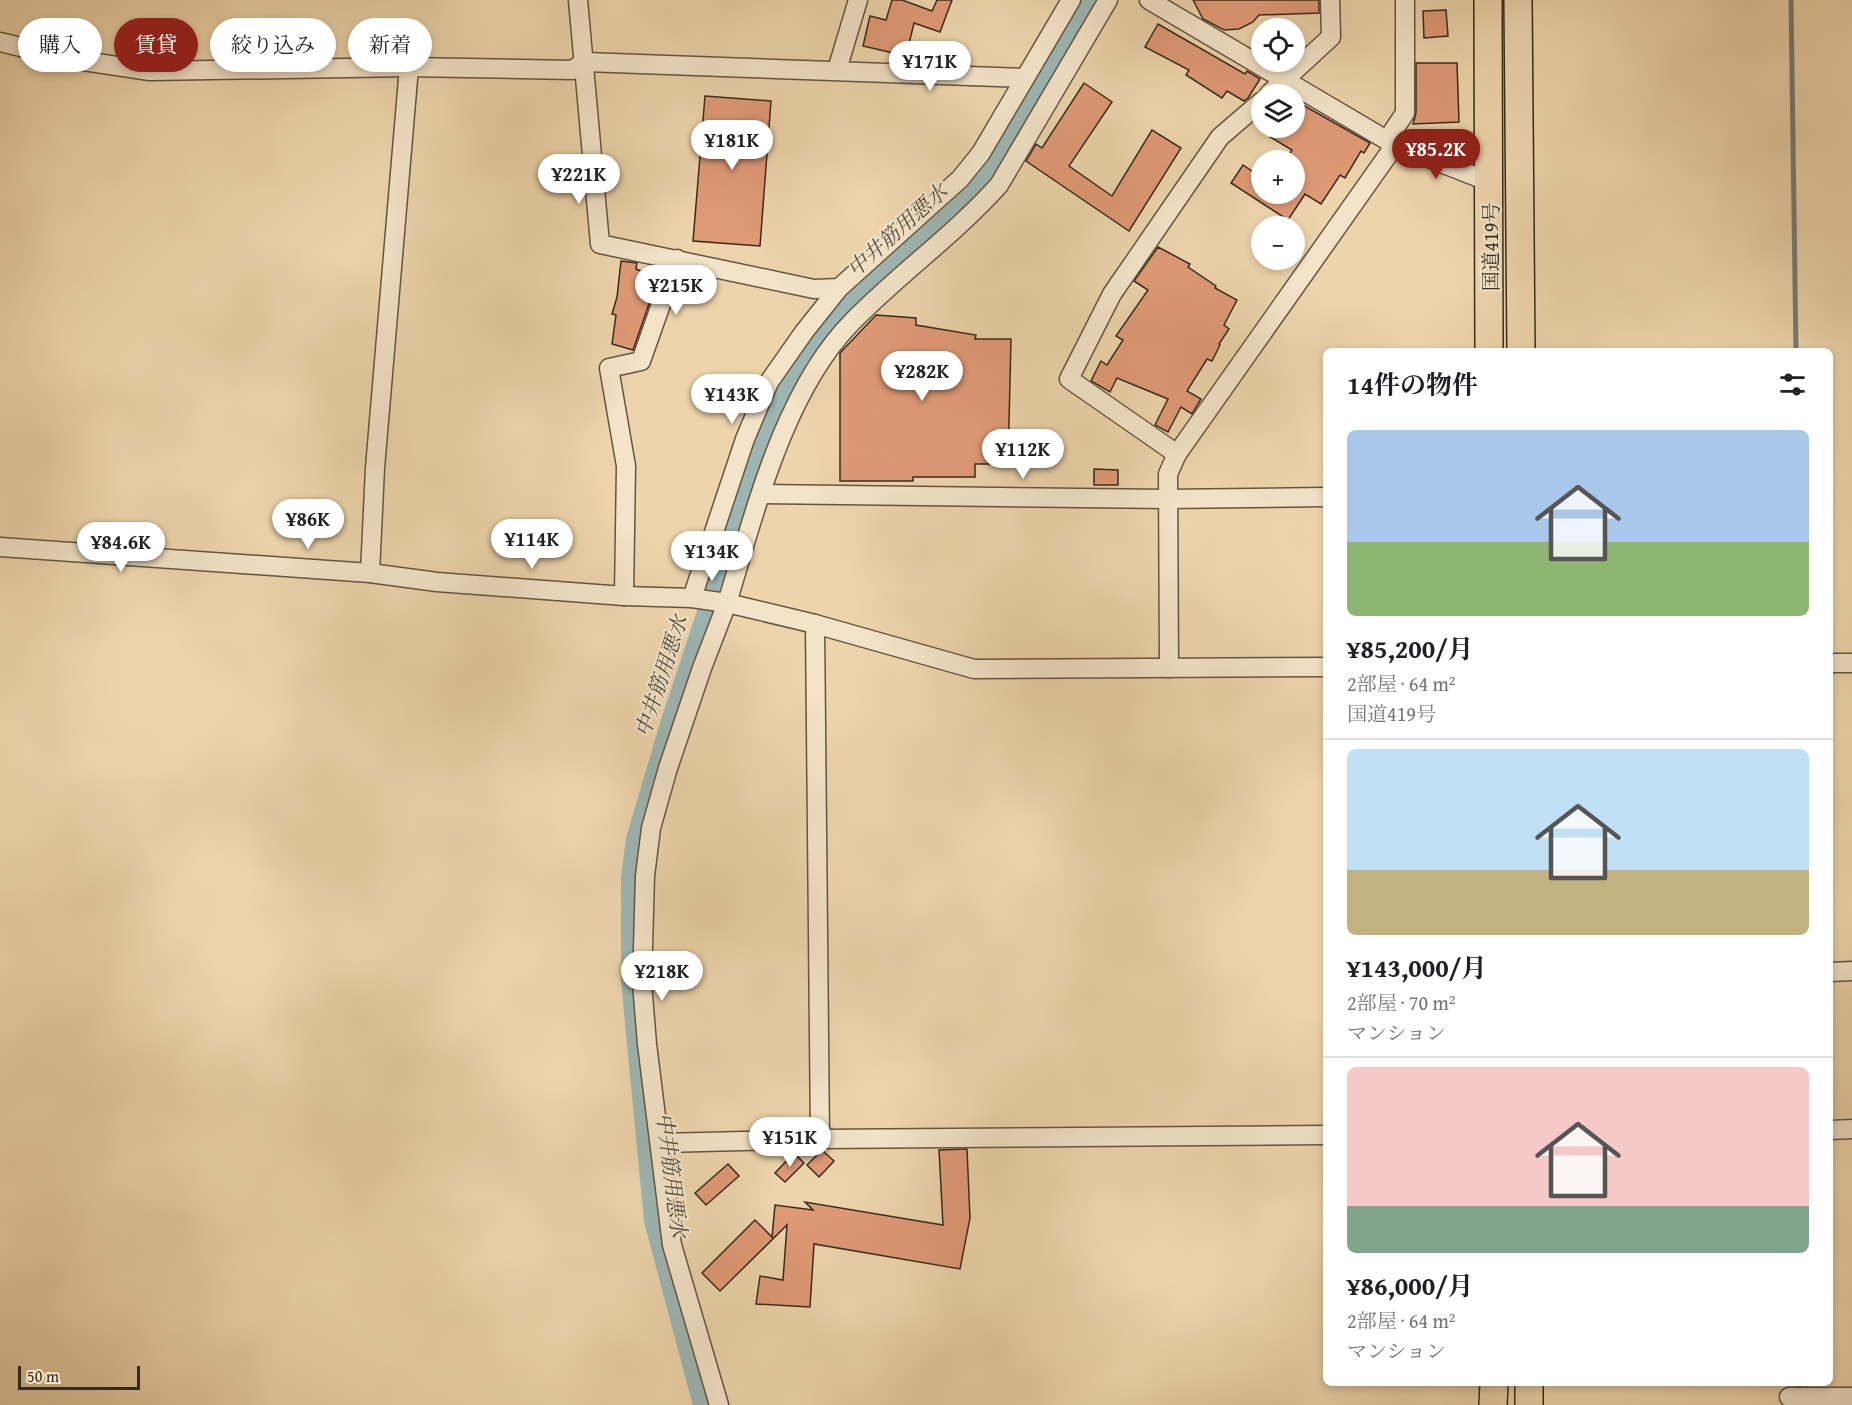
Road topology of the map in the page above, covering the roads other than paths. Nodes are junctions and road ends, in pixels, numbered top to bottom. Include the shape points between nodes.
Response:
1 (578, 0) edge
2 (858, 0) edge
3 (1071, 0) edge
4 (1108, 0) edge
5 (1149, 0) edge
6 (1330, 0) edge
7 (1405, 0) edge
8 (1488, 0) edge
9 (1518, 0) edge
10 (0, 42) edge
11 (585, 62) junction
12 (348, 67) edge
13 (432, 67) edge
14 (837, 70) junction
15 (408, 72) edge
16 (1025, 78) junction
17 (1285, 81) junction
18 (1281, 84) edge
19 (1251, 110) edge
20 (1391, 143) junction
21 (1491, 182) junction
22 (880, 252) junction
23 (677, 259) junction
24 (903, 276) junction
25 (840, 288) junction
26 (1489, 348) edge
27 (1521, 348) edge
28 (1178, 454) junction
29 (761, 494) junction
30 (1323, 497) edge
31 (1167, 500) junction
32 (0, 547) edge
33 (370, 573) junction
34 (624, 596) junction
35 (692, 598) junction
36 (727, 603) junction
37 (815, 624) junction
38 (1833, 663) edge
39 (1852, 663) edge
40 (1323, 667) edge
41 (1169, 668) junction
42 (1852, 971) edge
43 (1833, 972) edge
44 (1852, 1129) edge
45 (1833, 1130) edge
46 (1323, 1135) edge
47 (820, 1139) junction
48 (661, 1143) junction
49 (1494, 1386) edge
50 (1529, 1386) edge
51 (1797, 1395) edge
52 (1852, 1396) edge
53 (719, 1405) edge
54 (1493, 1405) edge
55 (1529, 1405) edge

1 - 11 street
2 - 14 street
3 - 16 street
4 - 24 street via 999,185
5 - 17 street
6 - 17 street via 1331,37
7 - 20 street via 1405,113
8 - 21 highway, 国道419号
9 - 27 highway, 国道419号
10 - 12 street via 70,59 150,71
11 - 13 street via 572,70
11 - 14 street
11 - 23 street via 600,244
14 - 16 street
15 - 33 street
16 - 22 street via 981,153 960,179
17 - 18 street
17 - 20 street
19 - 28 street via 1220,137 1112,294 1069,379
20 - 21 street
20 - 28 street
21 - 26 highway, 国道419号
22 - 24 street
22 - 25 street
23 - 25 street via 814,289
23 - 34 street via 641,361 609,368 626,466
24 - 29 street via 851,322 815,368 792,413
25 - 35 street via 769,382 745,439
28 - 31 street via 1168,474
29 - 31 street
29 - 36 street
30 - 31 street
31 - 41 street
32 - 33 street
33 - 34 street
34 - 35 street
35 - 36 street
36 - 37 street
36 - 48 street via 668,768 651,828 645,876 642,983
37 - 41 street via 974,669
37 - 47 street
38 - 39 street
40 - 41 street
42 - 43 street
44 - 45 street
46 - 47 street
47 - 48 street
48 - 53 street via 672,1245
49 - 54 highway
50 - 55 highway
51 - 52 street

